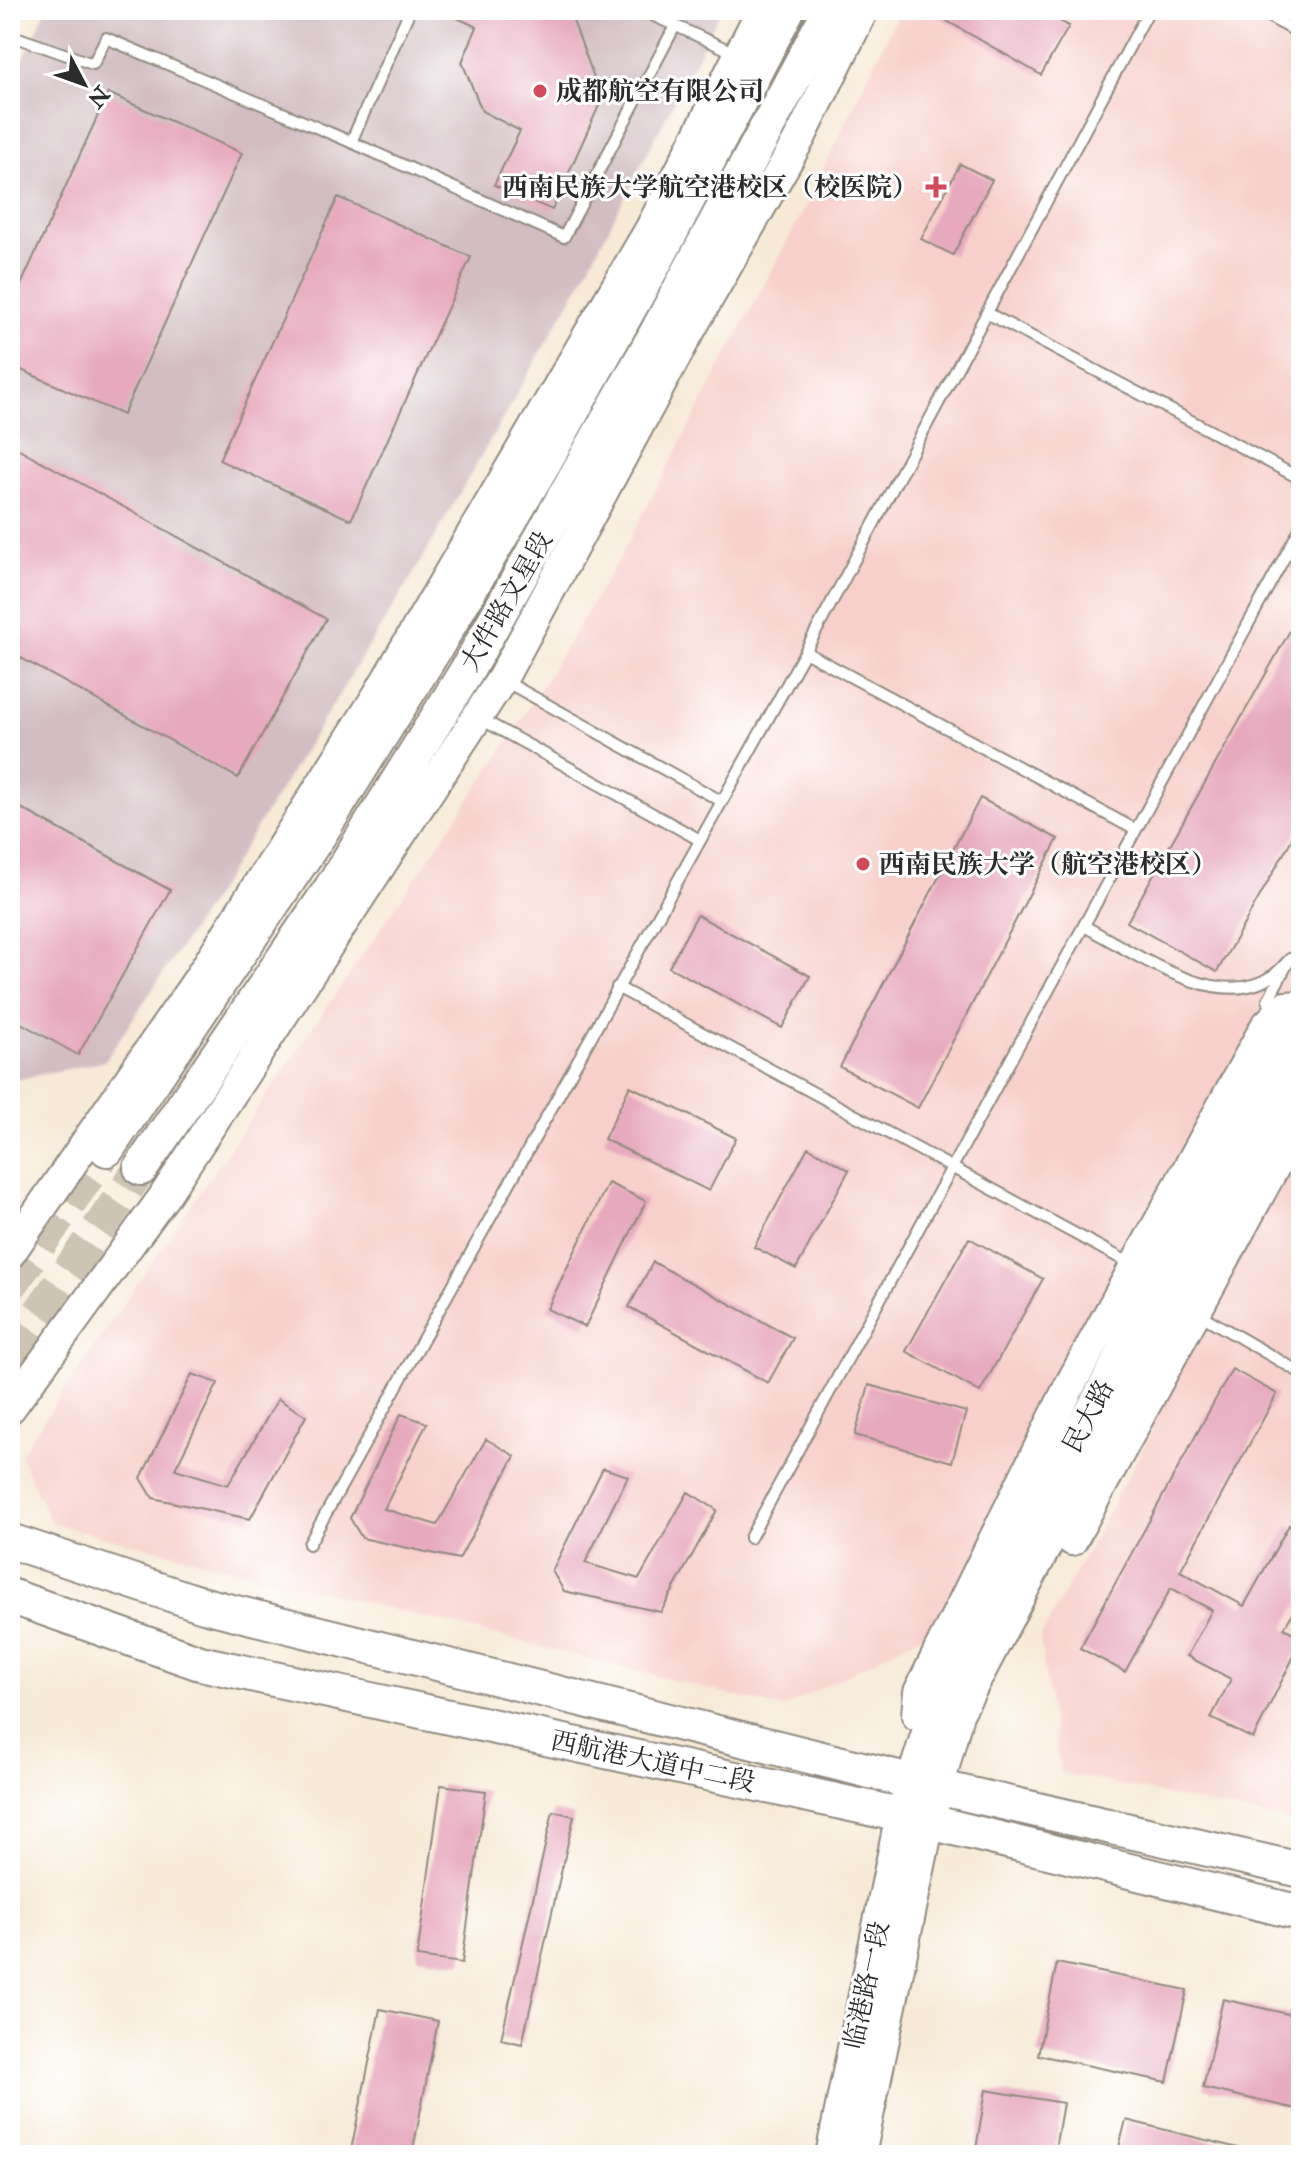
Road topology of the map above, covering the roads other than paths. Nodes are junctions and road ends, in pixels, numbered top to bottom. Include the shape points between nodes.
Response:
1 (410, 10) edge
2 (641, 10) edge
3 (762, 10) edge
4 (787, 10) edge
5 (830, 10) edge
6 (863, 10) edge
7 (1149, 10) edge
8 (1257, 10) edge
9 (675, 26) junction
10 (1301, 34) edge
11 (10, 35) edge
12 (740, 55) junction
13 (351, 142) junction
14 (987, 313) junction
15 (1301, 479) edge
16 (1301, 527) edge
17 (805, 652) junction
18 (502, 679) junction
19 (479, 718) junction
20 (721, 801) junction
21 (1136, 830) junction
22 (700, 840) junction
23 (1084, 926) junction
24 (1296, 958) edge
25 (617, 987) junction
26 (1290, 1016) edge
27 (1301, 1060) edge
28 (1301, 1117) edge
29 (107, 1149) tunnel mouth
30 (141, 1168) tunnel mouth
31 (952, 1168) junction
32 (10, 1253) edge
33 (1135, 1266) junction
34 (1194, 1312) junction
35 (1301, 1373) edge
36 (10, 1408) edge
37 (750, 1538) dead end
38 (10, 1541) edge
39 (309, 1544) dead end
40 (10, 1596) edge
41 (924, 1784) junction
42 (915, 1819) junction
43 (1301, 1870) edge
44 (1301, 1913) edge
45 (831, 2155) edge
46 (860, 2155) edge

1 - 13 lane
2 - 9 lane
3 - 12 street
4 - 29 main road, 大件路文星段 via 658,256 437,645 320,833
5 - 30 main road, 大件路文星段 via 466,672 331,889
6 - 18 street via 801,136
7 - 14 lane
8 - 10 lane
9 - 12 lane
9 - 13 lane via 564,237
11 - 13 lane via 93,64 106,38
12 - 32 street via 651,228 378,695 198,980
14 - 15 lane
14 - 17 lane
16 - 21 lane
17 - 20 lane
17 - 21 lane
18 - 19 street
18 - 20 lane
19 - 22 lane
19 - 36 street via 163,1198
20 - 22 lane
21 - 23 lane
22 - 25 lane
23 - 24 lane via 1197,984 1254,985
23 - 31 lane
24 - 26 lane via 1268,1000
25 - 31 lane
25 - 39 lane
26 - 33 street via 1266,1026
26 - 41 street, 民大路 via 936,1704
27 - 41 street, 民大路
28 - 34 street
31 - 33 lane
31 - 37 lane
33 - 41 street via 1069,1387 919,1692
34 - 35 lane
34 - 41 street via 992,1690
38 - 41 main road via 204,1605
40 - 42 main road, 西航港大道中二段 via 200,1663
41 - 42 street, 民大路
41 - 43 main road
42 - 44 main road, 西航港大道中二段
42 - 45 street, 临港路一段
42 - 46 street, 临港路一段

